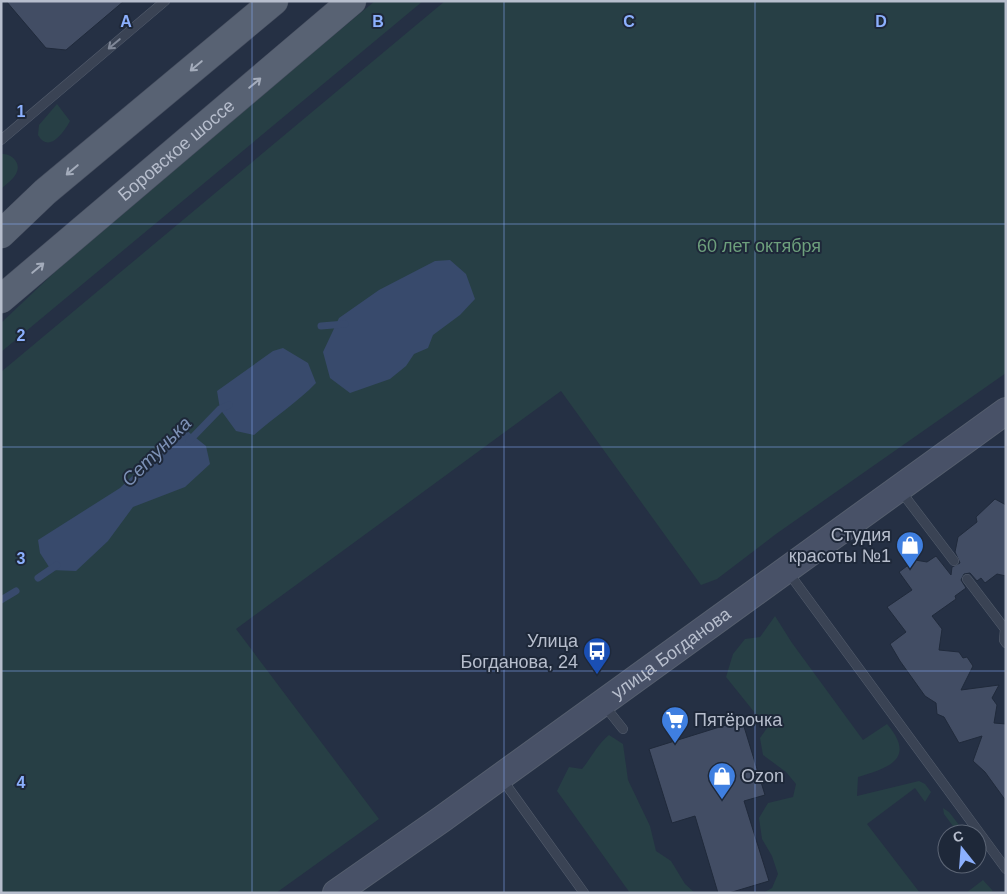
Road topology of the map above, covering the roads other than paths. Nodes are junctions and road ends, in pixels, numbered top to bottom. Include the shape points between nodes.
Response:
1 (165, 1) edge
2 (274, 1) edge
3 (352, 1) edge
4 (1, 140) edge
5 (3, 231) edge
6 (1, 299) edge
7 (1006, 411) edge
8 (899, 488) junction
9 (954, 561) dead end
10 (787, 570) junction
11 (967, 578) dead end
12 (1005, 628) edge
13 (1006, 643) edge
14 (603, 703) junction
15 (622, 729) dead end
16 (500, 777) junction
17 (1006, 869) edge
18 (336, 893) edge
19 (584, 893) edge

1 -> 4 lane
2 -> 5 main road via 45,192
6 -> 3 main road, Боровское шоссе
7 - 8 street, улица Богданова
8 - 9 lane
8 - 10 street, улица Богданова
10 - 14 street, улица Богданова
10 - 17 lane
11 - 12 lane
12 - 13 lane
14 - 15 lane
14 - 16 street, улица Богданова
16 - 18 street, улица Богданова
16 - 19 lane

